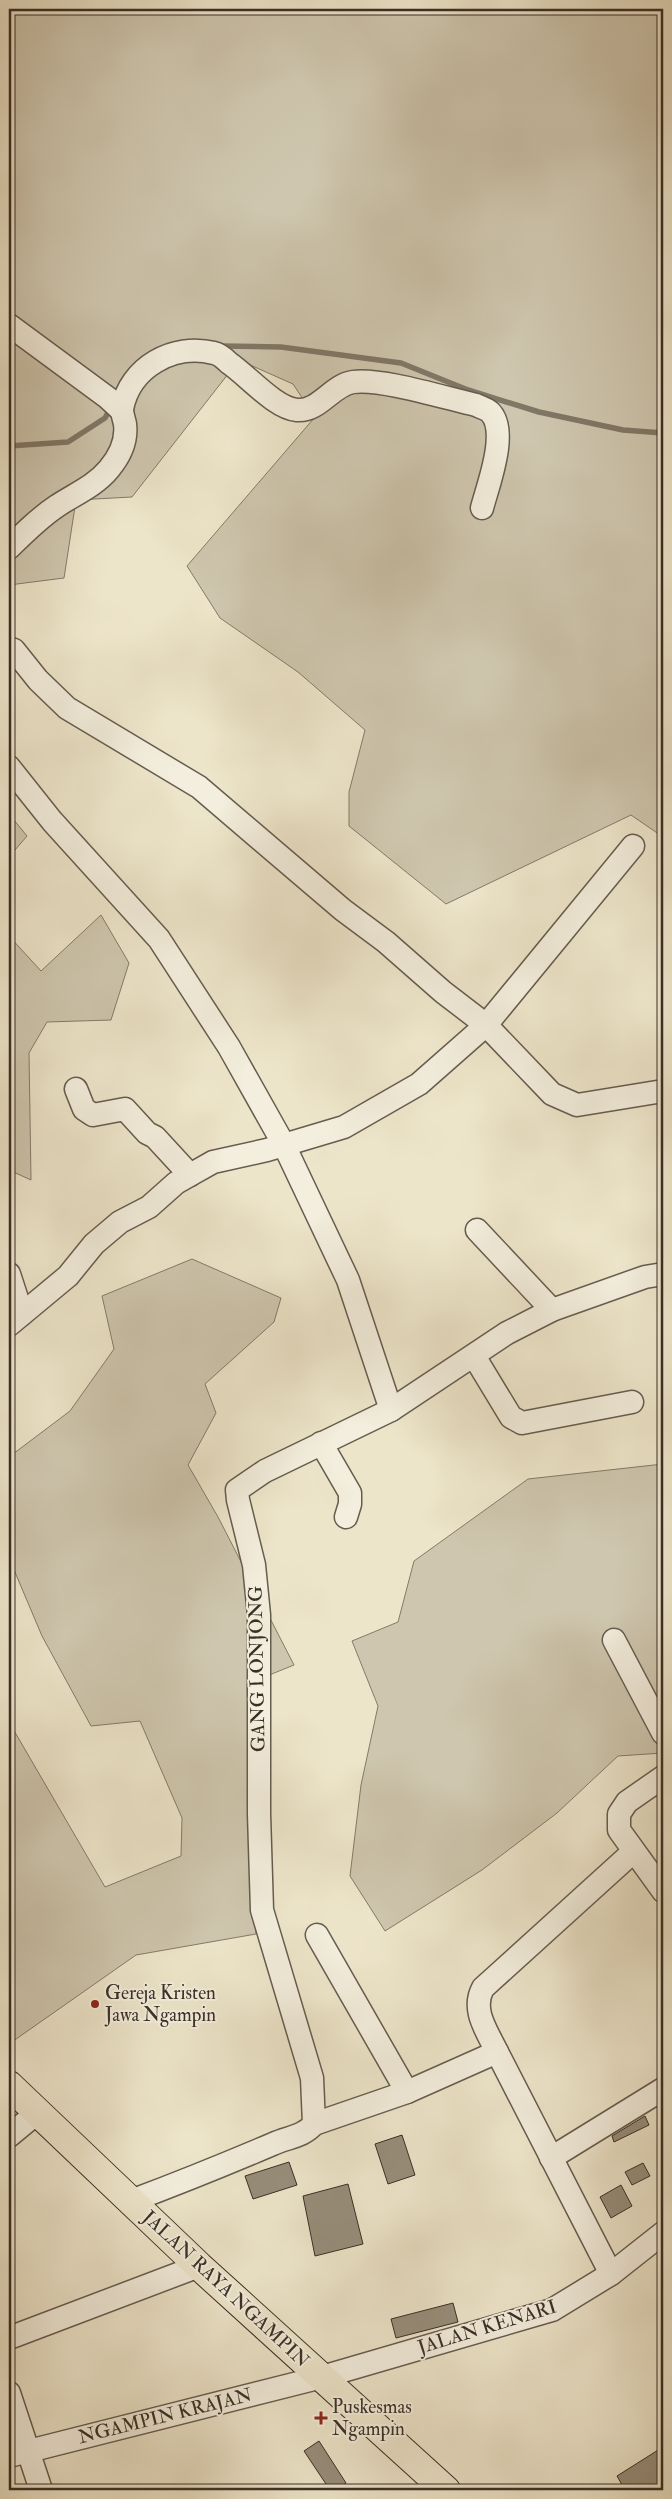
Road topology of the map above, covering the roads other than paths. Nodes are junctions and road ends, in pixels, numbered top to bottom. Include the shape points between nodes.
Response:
1 (9, 324) edge
2 (115, 404) junction
3 (482, 508) dead end
4 (9, 548) edge
5 (9, 648) edge
6 (9, 767) edge
7 (633, 846) dead end
8 (486, 1025) junction
9 (76, 1089) dead end
10 (663, 1091) edge
11 (284, 1145) junction
12 (190, 1175) junction
13 (477, 1230) dead end
14 (9, 1274) edge
15 (663, 1274) edge
16 (552, 1310) junction
17 (14, 1321) edge
18 (474, 1356) junction
19 (632, 1402) dead end
20 (390, 1410) junction
21 (321, 1443) junction
22 (346, 1517) dead end
23 (614, 1640) dead end
24 (663, 1733) edge
25 (663, 1777) edge
26 (633, 1852) junction
27 (663, 1891) edge
28 (317, 1935) dead end
29 (497, 2052) junction
30 (9, 2085) edge
31 (407, 2092) junction
32 (662, 2092) edge
33 (38, 2112) junction
34 (314, 2124) junction
35 (9, 2136) edge
36 (552, 2158) junction
37 (131, 2201) junction
38 (663, 2233) edge
39 (199, 2266) junction
40 (611, 2274) junction
41 (9, 2338) edge
42 (322, 2377) junction
43 (9, 2393) edge
44 (18, 2453) edge
45 (41, 2490) edge
46 (446, 2490) edge

1 - 2 street
2 - 3 street via 145,369 168,354 192,350 216,353 248,376 278,404 295,410 304,410 352,382 371,382 476,405 490,412 497,425 498,445
2 - 4 street via 126,438 109,469 86,489 29,527
5 - 8 street via 66,708 199,787 342,910
6 - 11 street via 52,821 159,939 229,1047
7 - 8 street
8 - 10 street via 552,1094 577,1105
8 - 11 street via 405,1093 344,1127
9 - 12 street via 84,1109 93,1115 125,1109
11 - 12 street via 213,1162
11 - 20 street via 348,1280
12 - 17 street via 149,1207 120,1222 94,1244 68,1276
13 - 16 street
14 - 17 street
15 - 16 street, GANG LONJONG
16 - 18 street, GANG LONJONG via 507,1333
18 - 19 street via 511,1417 522,1423
18 - 20 street, GANG LONJONG
20 - 21 street, GANG LONJONG
21 - 22 street via 350,1493
21 - 34 street, GANG LONJONG via 265,1471 237,1490 254,1565 258,1615 262,1910 312,2078
23 - 24 street
25 - 26 street via 627,1802 619,1814 619,1830
26 - 27 street
26 - 29 street via 483,1988 478,1997 478,2012
28 - 31 street
29 - 31 street
29 - 36 street
30 - 33 main road, JALAN RAYA NGAMPIN
31 - 34 street
32 - 36 street
33 - 35 street
33 - 37 main road, JALAN RAYA NGAMPIN
34 - 37 street via 301,2135
36 - 40 street
37 - 39 main road, JALAN RAYA NGAMPIN
38 - 40 street, JALAN KENARI
39 - 41 street
39 - 42 main road, JALAN RAYA NGAMPIN
40 - 42 street, JALAN KENARI via 552,2310
42 - 44 street, NGAMPIN KRAJAN
42 - 46 main road, JALAN RAYA NGAMPIN
43 - 44 street
44 - 45 street

